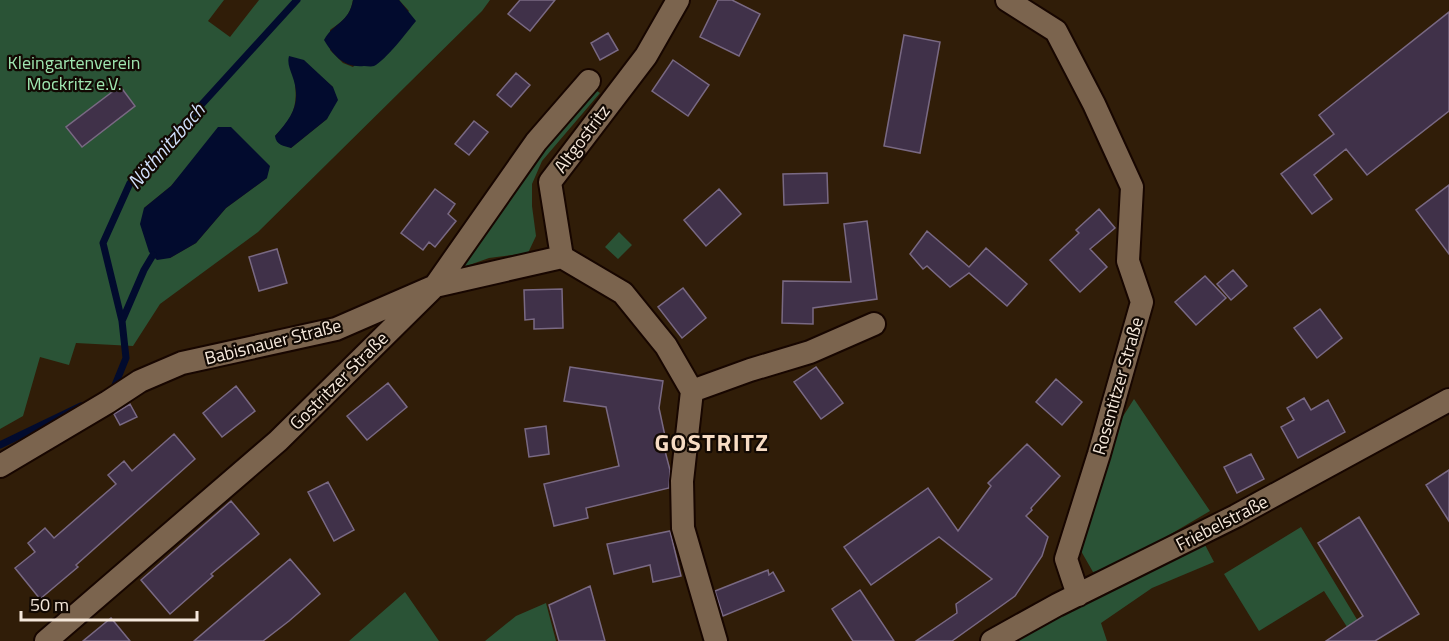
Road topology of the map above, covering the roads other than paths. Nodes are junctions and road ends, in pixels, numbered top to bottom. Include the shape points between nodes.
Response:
1 (678, 0) edge
2 (1007, 0) edge
3 (589, 81) dead end
4 (562, 257) junction
5 (435, 286) junction
6 (874, 324) dead end
7 (692, 391) junction
8 (1449, 400) edge
9 (0, 466) edge
10 (1078, 595) junction
11 (46, 641) edge
12 (716, 641) edge
13 (992, 641) edge

1 - 4 street, Altgostritz via 646,56 550,182
2 - 10 street, Rosentitzer Straße via 1056,31 1132,187 1128,261 1142,302 1066,559
3 - 5 street, Gostritzer Straße via 536,142
4 - 5 street, Babisnauer Straße
4 - 7 street via 623,293 666,346
5 - 9 street, Babisnauer Straße via 336,329 182,363 155,374
5 - 11 street, Gostritzer Straße via 278,441
6 - 7 street via 810,352
7 - 12 street via 682,481 683,528
8 - 10 street, Friebelstraße via 1236,516
10 - 13 street, Friebelstraße

